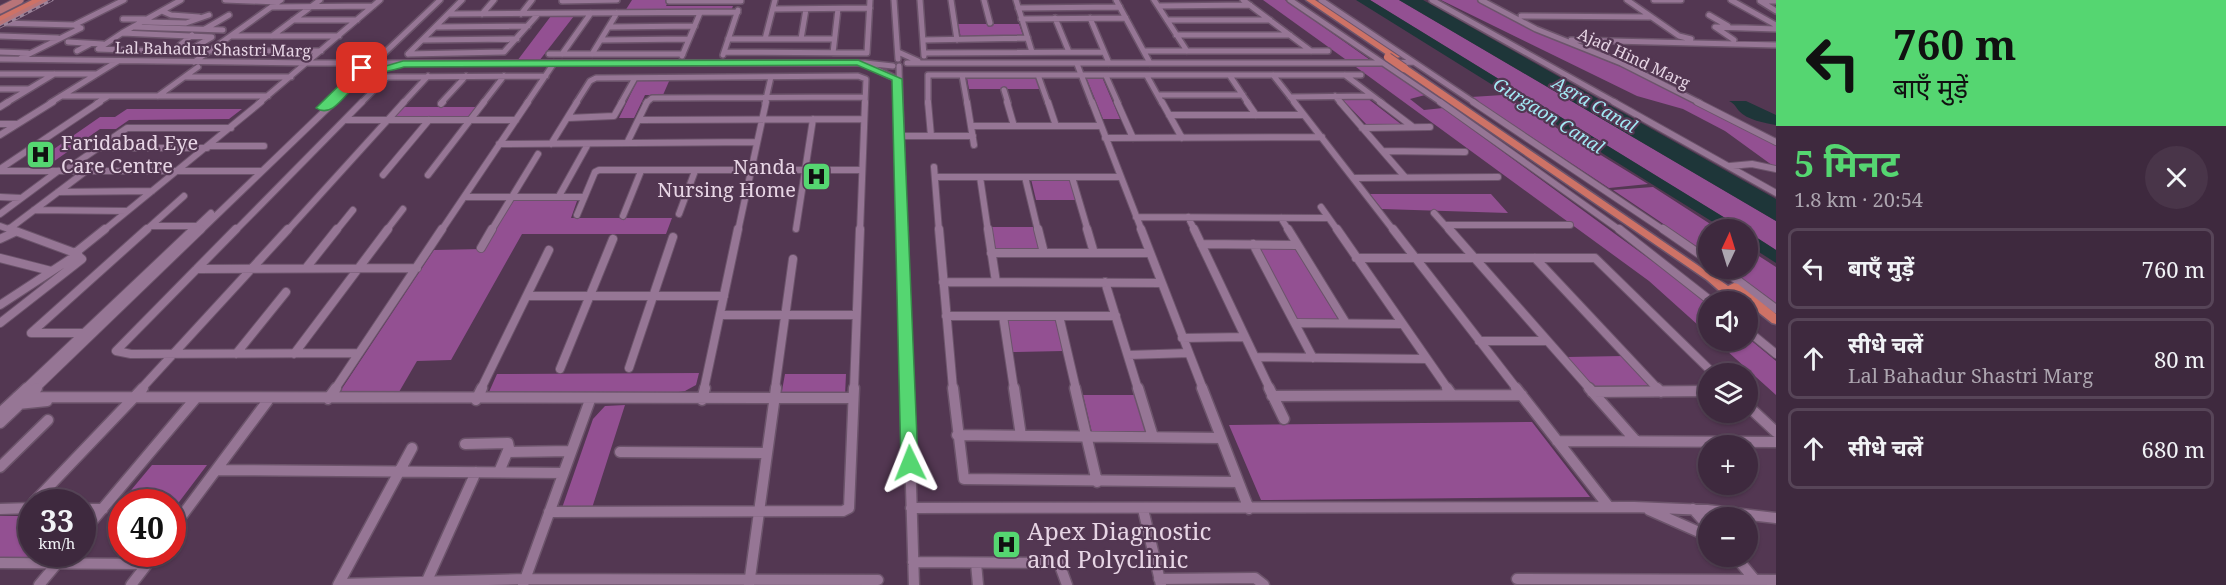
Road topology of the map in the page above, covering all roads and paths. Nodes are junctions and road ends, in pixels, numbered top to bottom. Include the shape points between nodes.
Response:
1 (20, 0) edge
2 (30, 0) edge
3 (39, 0) edge
4 (44, 0) edge
5 (124, 0) edge
6 (181, 0) edge
7 (225, 0) edge
8 (320, 0) edge
9 (380, 0) edge
10 (438, 0) edge
11 (462, 0) edge
12 (494, 0) edge
13 (532, 0) edge
14 (617, 0) edge
15 (775, 0) edge
16 (870, 0) edge
17 (894, 0) edge
18 (920, 0) edge
19 (951, 0) edge
20 (984, 0) edge
21 (1016, 0) edge
22 (1049, 0) edge
23 (1080, 0) edge
24 (1116, 0) edge
25 (1154, 0) edge
26 (1243, 0) edge
27 (1290, 0) edge
28 (1303, 0) edge
29 (1310, 0) edge
30 (1432, 0) edge
31 (1481, 0) edge
32 (1490, 0) edge
33 (1627, 0) edge
34 (1654, 0) edge
35 (1681, 0) edge
36 (1731, 0) edge
37 (279, 1) edge
38 (563, 1) edge
39 (589, 1) edge
40 (669, 1) edge
41 (710, 1) edge
42 (741, 1) edge
43 (1325, 1) edge
44 (1776, 1) edge
45 (1250, 5) junction
46 (311, 6) junction
47 (373, 6) junction
48 (1158, 6) junction
49 (271, 7) junction
50 (1084, 7) junction
51 (1120, 7) junction
52 (870, 8) junction
53 (1018, 8) junction
54 (1052, 8) junction
55 (773, 9) junction
56 (806, 9) junction
57 (838, 9) junction
58 (0, 10) edge
59 (162, 10) junction
60 (738, 12) junction
61 (1776, 12) edge
62 (591, 13) junction
63 (617, 13) junction
64 (700, 13) junction
65 (449, 14) junction
66 (482, 14) junction
67 (521, 14) junction
68 (538, 14) junction
69 (553, 14) junction
70 (171, 15) junction
71 (208, 15) dead end
72 (229, 15) dead end
73 (1710, 15) dead end
74 (200, 16) junction
75 (1521, 16) junction
76 (1651, 17) junction
77 (1021, 18) junction
78 (1055, 18) junction
79 (1089, 18) junction
80 (1126, 18) junction
81 (123, 19) dead end
82 (0, 20) edge
83 (293, 20) junction
84 (357, 20) junction
85 (1167, 20) junction
86 (1270, 20) junction
87 (144, 21) junction
88 (157, 22) junction
89 (990, 23) dead end
90 (1776, 23) edge
91 (74, 25) junction
92 (528, 26) junction
93 (694, 26) junction
94 (132, 27) junction
95 (436, 27) junction
96 (609, 27) junction
97 (1730, 27) junction
98 (204, 30) junction
99 (223, 30) dead end
100 (122, 33) junction
101 (192, 35) junction
102 (1290, 35) junction
103 (0, 36) edge
104 (230, 36) junction
105 (272, 36) junction
106 (339, 36) junction
107 (1176, 36) junction
108 (60, 38) junction
109 (1028, 38) junction
110 (517, 39) junction
111 (689, 39) junction
112 (728, 39) junction
113 (765, 39) junction
114 (801, 39) junction
115 (834, 39) junction
116 (424, 40) junction
117 (601, 40) junction
118 (923, 40) junction
119 (957, 40) junction
120 (1571, 40) junction
121 (68, 42) dead end
122 (92, 43) junction
123 (104, 44) junction
124 (1776, 45) edge
125 (76, 51) dead end
126 (208, 51) junction
127 (321, 51) junction
128 (1144, 51) junction
129 (1187, 51) junction
130 (1311, 51) junction
131 (1328, 51) dead end
132 (0, 52) edge
133 (171, 52) junction
134 (724, 52) junction
135 (898, 52) junction
136 (1032, 52) junction
137 (1069, 52) junction
138 (1104, 52) junction
139 (31, 53) junction
140 (385, 53) junction
141 (832, 53) junction
142 (924, 53) junction
143 (408, 54) junction
144 (549, 54) dead end
145 (562, 54) junction
146 (592, 54) junction
147 (683, 54) junction
148 (1389, 59) junction
149 (0, 60) edge
150 (16, 60) junction
151 (117, 62) junction
152 (720, 62) junction
153 (679, 63) junction
154 (861, 63) junction
155 (895, 63) junction
156 (1109, 63) junction
157 (1150, 63) junction
158 (194, 64) junction
159 (306, 64) junction
160 (369, 64) junction
161 (398, 64) junction
162 (925, 64) junction
163 (1077, 64) junction
164 (1410, 66) junction
165 (550, 68) junction
166 (352, 73) junction
167 (0, 74) edge
168 (56, 74) junction
169 (98, 74) junction
170 (504, 75) junction
171 (962, 75) junction
172 (1038, 75) junction
173 (1081, 75) junction
174 (1230, 75) junction
175 (1273, 75) junction
176 (1345, 75) junction
177 (1361, 75) dead end
178 (428, 76) junction
179 (466, 76) junction
180 (1106, 76) junction
181 (1147, 76) junction
182 (185, 77) junction
183 (291, 77) junction
184 (771, 77) junction
185 (635, 78) junction
186 (897, 79) junction
187 (0, 89) edge
188 (30, 89) junction
189 (1004, 90) dead end
190 (1158, 95) junction
191 (1243, 95) junction
192 (61, 96) junction
193 (108, 96) junction
194 (158, 96) junction
195 (268, 96) junction
196 (1335, 96) junction
197 (1372, 96) junction
198 (863, 97) junction
199 (1290, 97) junction
200 (767, 98) junction
201 (441, 104) dead end
202 (1, 106) edge
203 (1169, 115) junction
204 (1256, 115) junction
205 (1304, 115) junction
206 (568, 118) junction
207 (762, 119) junction
208 (813, 119) junction
209 (863, 119) junction
210 (345, 120) junction
211 (388, 120) junction
212 (429, 120) junction
213 (471, 120) junction
214 (516, 120) junction
215 (639, 120) junction
216 (0, 124) edge
217 (17, 124) junction
218 (972, 126) junction
219 (1014, 126) junction
220 (1056, 126) junction
221 (1101, 126) junction
222 (1413, 127) junction
223 (1430, 127) dead end
224 (231, 128) junction
225 (1362, 128) junction
226 (1, 134) edge
227 (900, 136) junction
228 (931, 136) junction
229 (973, 136) junction
230 (1322, 137) junction
231 (1105, 138) junction
232 (1133, 138) junction
233 (1182, 138) junction
234 (1776, 139) edge
235 (757, 142) junction
236 (627, 143) junction
237 (499, 144) junction
238 (551, 144) junction
239 (588, 144) junction
240 (974, 145) dead end
241 (264, 146) dead end
242 (209, 147) junction
243 (96, 148) junction
244 (1383, 152) junction
245 (1465, 152) dead end
246 (538, 154) dead end
247 (1729, 166) junction
248 (934, 167) dead end
249 (1776, 169) edge
250 (0, 170) edge
251 (804, 170) junction
252 (860, 170) junction
253 (62, 171) junction
254 (86, 171) junction
255 (178, 171) junction
256 (258, 171) junction
257 (641, 171) junction
258 (695, 171) junction
259 (751, 171) junction
260 (383, 175) dead end
261 (428, 175) dead end
262 (935, 177) junction
263 (980, 177) junction
264 (1025, 177) junction
265 (1072, 177) junction
266 (1120, 177) junction
267 (1405, 177) junction
268 (1498, 177) dead end
269 (1354, 178) junction
270 (152, 191) junction
271 (57, 192) junction
272 (1776, 193) edge
273 (235, 194) junction
274 (184, 196) dead end
275 (559, 196) junction
276 (0, 197) edge
277 (464, 197) junction
278 (512, 197) junction
279 (584, 197) junction
280 (21, 198) junction
281 (1321, 207) dead end
282 (403, 209) dead end
283 (34, 210) junction
284 (353, 210) dead end
285 (127, 211) junction
286 (1434, 213) dead end
287 (0, 214) edge
288 (679, 214) dead end
289 (577, 215) dead end
290 (623, 216) dead end
291 (1136, 217) junction
292 (1188, 217) junction
293 (1281, 218) junction
294 (1328, 218) junction
295 (1445, 225) junction
296 (1570, 225) dead end
297 (0, 226) edge
298 (152, 226) junction
299 (197, 226) junction
300 (796, 229) dead end
301 (12, 231) junction
302 (673, 237) dead end
303 (0, 239) edge
304 (613, 239) dead end
305 (1201, 244) junction
306 (1253, 244) junction
307 (1297, 245) junction
308 (481, 248) dead end
309 (549, 250) dead end
310 (991, 253) junction
311 (1044, 253) junction
312 (1094, 253) junction
313 (1150, 253) junction
314 (1698, 253) edge
315 (76, 254) junction
316 (0, 258) edge
317 (1356, 258) junction
318 (1415, 258) junction
319 (1474, 258) junction
320 (1535, 258) junction
321 (793, 260) dead end
322 (1698, 261) edge
323 (254, 268) junction
324 (306, 268) junction
325 (417, 268) junction
326 (197, 269) junction
327 (357, 269) junction
328 (51, 271) junction
329 (1723, 279) edge
330 (1736, 279) edge
331 (943, 282) junction
332 (996, 282) junction
333 (1105, 282) junction
334 (1161, 283) junction
335 (1698, 291) edge
336 (1726, 291) edge
337 (286, 292) dead end
338 (528, 296) junction
339 (590, 296) junction
340 (724, 296) junction
341 (652, 297) junction
342 (0, 306) edge
343 (1776, 309) edge
344 (720, 315) junction
345 (785, 315) junction
346 (854, 315) junction
347 (946, 316) junction
348 (1003, 316) junction
349 (1059, 316) junction
350 (1116, 316) junction
351 (1758, 316) edge
352 (1776, 320) edge
353 (0, 323) edge
354 (1297, 323) junction
355 (1346, 323) junction
356 (1402, 324) junction
357 (1776, 330) edge
358 (89, 333) junction
359 (1245, 337) junction
360 (1182, 338) junction
361 (1758, 339) edge
362 (1479, 341) junction
363 (1547, 341) junction
364 (359, 353) junction
365 (1189, 353) junction
366 (175, 354) junction
367 (236, 354) junction
368 (294, 354) junction
369 (1776, 354) edge
370 (1128, 355) junction
371 (1255, 357) junction
372 (1313, 358) junction
373 (1427, 359) junction
374 (1703, 363) edge
375 (629, 368) dead end
376 (560, 369) dead end
377 (1698, 391) edge
378 (1592, 392) junction
379 (1661, 392) junction
380 (1452, 395) junction
381 (1272, 396) junction
382 (1522, 396) junction
383 (852, 398) junction
384 (132, 399) junction
385 (195, 399) junction
386 (269, 399) junction
387 (328, 399) junction
388 (21, 400) junction
389 (476, 400) junction
390 (590, 400) junction
391 (702, 400) junction
392 (774, 400) junction
393 (0, 413) edge
394 (1758, 415) edge
395 (1284, 419) dead end
396 (48, 420) dead end
397 (0, 423) edge
398 (1776, 432) edge
399 (957, 435) junction
400 (1021, 436) junction
401 (1087, 437) junction
402 (1153, 437) junction
403 (1221, 438) junction
404 (1557, 441) junction
405 (1636, 441) junction
406 (1776, 442) edge
407 (465, 444) dead end
408 (412, 448) dead end
409 (571, 451) junction
410 (508, 452) junction
411 (621, 452) dead end
412 (767, 453) junction
413 (0, 467) edge
414 (217, 470) junction
415 (399, 471) junction
416 (476, 472) junction
417 (499, 472) junction
418 (563, 473) junction
419 (1097, 482) junction
420 (1238, 482) junction
421 (48, 489) edge
422 (18, 507) edge
423 (1609, 507) junction
424 (1634, 507) junction
425 (911, 508) junction
426 (0, 509) edge
427 (96, 509) edge
428 (103, 509) junction
429 (1143, 509) junction
430 (1249, 509) junction
431 (1693, 509) junction
432 (186, 511) edge
433 (549, 512) junction
434 (759, 512) junction
435 (1698, 515) edge
436 (96, 517) edge
437 (1776, 518) edge
438 (1698, 531) edge
439 (0, 562) edge
440 (18, 562) edge
441 (913, 562) junction
442 (976, 563) junction
443 (54, 567) edge
444 (145, 567) edge
445 (1744, 567) edge
446 (1517, 579) dead end
447 (878, 580) dead end
448 (1776, 580) edge
449 (749, 581) edge
450 (524, 582) edge
451 (1160, 582) edge
452 (1659, 582) edge
453 (1757, 582) edge
454 (338, 584) edge
455 (426, 584) edge
456 (39, 585) edge
457 (131, 585) edge
458 (914, 585) edge
459 (978, 585) edge
460 (1067, 585) edge
461 (1264, 585) edge

1 - 58 main road
2 - 82 highway
3 - 82 highway
4 - 82 main road
5 - 91 street
6 - 59 street
7 - 37 street
8 - 46 street
9 - 47 street
10 - 140 street
10 - 160 street
11 - 65 street
12 - 66 street
13 - 67 street
14 - 39 street
15 - 55 street
16 - 52 street
17 - 135 street
18 - 118 street
19 - 119 street
20 - 89 street
21 - 53 street
22 - 54 street
23 - 50 street
24 - 51 street
25 - 48 street
26 - 45 street
27 - 148 street
28 - 148 highway
29 - 148 highway
30 - 247 street
31 - 234 street, Ajad Hind Marg
32 - 75 street
33 - 76 street
34 - 35 street
36 - 90 street
37 - 49 street
38 - 39 street
38 - 69 street
40 - 41 street
41 - 42 street
42 - 60 street
43 - 164 street
44 - 61 street via 1760,1
45 - 48 street
45 - 86 street
46 - 47 street
46 - 49 street
46 - 83 street
47 - 84 street
48 - 85 street
49 - 104 street
50 - 51 street
50 - 54 street
51 - 80 street
52 - 57 street
52 - 141 street via 868,51
53 - 54 street
53 - 77 street
55 - 56 street
55 - 113 street
56 - 57 street
56 - 114 street
57 - 115 street
59 - 70 street
59 - 87 street
60 - 64 street
60 - 112 street
62 - 63 street
62 - 69 street
62 - 145 street
63 - 64 street
63 - 96 street
64 - 93 street
65 - 66 street
65 - 95 street
66 - 67 street
67 - 68 street
68 - 69 street
68 - 92 street
70 - 74 street
70 - 88 street
71 - 74 street
72 - 98 street
73 - 97 street
74 - 88 street via 186,23
75 - 76 street
75 - 120 street
76 - 97 street via 1687,38 1734,40 1716,27
77 - 78 street
77 - 109 street
78 - 79 street
78 - 137 street
79 - 80 street
79 - 138 street
80 - 128 street
81 - 87 street
82 - 91 street
83 - 84 street
83 - 105 street
84 - 106 street
85 - 86 street
85 - 107 street
86 - 102 street
87 - 88 street
87 - 94 street
90 - 97 street
91 - 108 street via 81,28
92 - 95 street
92 - 110 street
93 - 96 street
93 - 111 street
94 - 98 street
94 - 100 street
95 - 116 street
96 - 117 street
98 - 99 street
100 - 101 street
100 - 123 street
101 - 133 street
101 - 133 street via 213,36 188,51
102 - 107 street
102 - 130 street
103 - 108 street
104 - 105 street
104 - 126 street
105 - 106 street
106 - 127 street
107 - 129 street
108 - 139 street
109 - 119 street
109 - 136 street
110 - 116 street
110 - 143 street via 508,50 498,53
111 - 117 street
111 - 147 street
112 - 113 street
112 - 134 street
113 - 114 street
114 - 115 street
115 - 141 street
116 - 143 street
117 - 146 street
118 - 119 street
118 - 142 street
120 - 124 street
120 - 234 street via 1626,60
121 - 122 street
122 - 123 street
122 - 125 street
123 - 133 street via 98,49
126 - 127 street
126 - 158 street
127 - 159 street
128 - 129 street
128 - 157 street
129 - 130 street
130 - 131 street
132 - 139 street
134 - 141 street
134 - 152 street
135 - 155 street
135 - 162 street
136 - 137 street
136 - 142 street
137 - 138 street
138 - 156 street
139 - 150 street
140 - 160 street
140 - 161 street
142 - 162 street
143 - 161 street
144 - 145 street
145 - 146 street
146 - 147 street
147 - 153 street
148 - 157 street
148 - 164 highway, bridge
148 - 335 street
149 - 150 street
150 - 151 street
151 - 158 street
151 - 169 street
152 - 153 street
152 - 154 street
153 - 165 street
154 - 155 street
154 - 186 street
155 - 162 street
155 - 186 street
156 - 157 street
156 - 163 street
158 - 159 street
158 - 182 street
159 - 160 street, Lal Bahadur Shastri Marg
159 - 166 street
159 - 183 street
160 - 161 street
160 - 166 street
160 - 166 street
161 - 165 street
161 - 166 street
162 - 163 street
163 - 173 street
164 - 314 street
164 - 322 highway
164 - 336 highway
165 - 170 street
165 - 214 street
166 - 256 street via 324,108
167 - 168 street
168 - 169 street
168 - 188 street
169 - 192 street
170 - 179 street
170 - 213 street
171 - 172 street
171 - 218 street
171 - 228 street via 927,76
172 - 173 street
172 - 220 street
173 - 180 street
173 - 221 street
174 - 175 street
174 - 181 street
174 - 191 street
175 - 176 street
175 - 199 street
176 - 177 street
176 - 197 street
178 - 179 street
178 - 210 street via 387,77
178 - 211 street
179 - 201 street
180 - 181 street
180 - 232 street
181 - 190 street
182 - 183 street
182 - 194 street
183 - 195 street
184 - 185 street
184 - 198 street via 864,77
184 - 200 street
185 - 206 street via 592,79
185 - 206 street via 614,116
186 - 227 street
187 - 188 street
188 - 202 street
189 - 219 street
190 - 191 street
190 - 203 street
191 - 204 street
192 - 193 street
192 - 217 street
193 - 194 street
193 - 250 street
194 - 195 street
195 - 224 street
196 - 197 street
196 - 199 street
196 - 225 street
197 - 222 street
198 - 200 street
198 - 209 street
199 - 205 street
200 - 207 street
200 - 215 street via 652,98 647,100
203 - 204 street
203 - 233 street
204 - 205 street
205 - 230 street
206 - 238 street
207 - 208 street
207 - 215 street
207 - 235 street
208 - 209 street
208 - 251 street
209 - 252 street
210 - 211 street
210 - 326 street
211 - 212 street
211 - 323 street
212 - 213 street
212 - 260 street
213 - 214 street
213 - 261 street
214 - 237 street
215 - 236 street
216 - 217 street
217 - 226 street
218 - 219 street
218 - 229 street
219 - 220 street
220 - 221 street
221 - 231 street
222 - 223 street
222 - 225 street
224 - 242 street
224 - 243 street via 132,127
225 - 244 street
227 - 228 street
227 - 425 street
228 - 229 street
229 - 240 street
230 - 233 street
230 - 269 street
231 - 232 street
231 - 266 street
232 - 233 street
235 - 236 street
235 - 259 street
236 - 239 street
237 - 238 street
237 - 277 street
238 - 239 street
239 - 275 street
241 - 242 street
242 - 243 street
242 - 255 street
243 - 253 street
244 - 245 street
244 - 267 street
246 - 278 street
247 - 249 street
247 - 272 street
248 - 262 street
250 - 253 street
251 - 252 street
251 - 259 street
251 - 300 street
252 - 346 street
253 - 254 street
253 - 280 street
254 - 255 street
254 - 271 street
255 - 256 street
255 - 270 street
256 - 273 street
257 - 258 street
257 - 279 street via 597,171
257 - 290 street
258 - 259 street
258 - 288 street
259 - 340 street
262 - 263 street
262 - 331 street
263 - 264 street
263 - 310 street
264 - 265 street
264 - 311 street
265 - 266 street
265 - 312 street
266 - 291 street
267 - 268 street
267 - 269 street
269 - 318 street
270 - 271 street
270 - 285 street
271 - 283 street
273 - 299 street
273 - 358 street
274 - 298 street
275 - 278 street
275 - 279 street
276 - 280 street
277 - 278 street
277 - 325 street
278 - 308 street
279 - 289 street
280 - 287 street
281 - 294 street
282 - 327 street
283 - 285 street
283 - 301 street
284 - 324 street
285 - 315 street
286 - 295 street
291 - 292 street
291 - 313 street
292 - 293 street
292 - 305 street
293 - 294 street
293 - 307 street
294 - 317 street
295 - 296 street
295 - 319 street
297 - 301 street
298 - 299 street
298 - 358 street via 31,333
299 - 358 street
301 - 303 street
301 - 315 street
302 - 341 street
304 - 339 street
305 - 306 street
305 - 359 street
306 - 307 street
306 - 354 street
307 - 355 street
309 - 338 street
310 - 311 street
310 - 332 street
311 - 312 street
312 - 313 street
313 - 334 street
315 - 328 street
315 - 353 street via 82,256 81,261
316 - 328 street
317 - 318 street
317 - 356 street
318 - 319 street
318 - 362 street
319 - 320 street
319 - 363 street
320 - 374 street via 1598,260
320 - 379 street
321 - 345 street
323 - 324 street
323 - 326 street
323 - 366 street
324 - 327 street
325 - 327 street
325 - 364 street
326 - 366 street via 116,351
327 - 368 street
328 - 342 street
329 - 352 highway
330 - 343 street
331 - 332 street
331 - 347 street
332 - 333 street
333 - 334 street
333 - 350 street
334 - 360 street
337 - 367 street
338 - 339 street
338 - 389 street
339 - 341 street
339 - 376 street
340 - 341 street
340 - 344 street
341 - 375 street
344 - 345 street
344 - 391 street
345 - 346 street
345 - 392 street
346 - 383 street
347 - 348 street
347 - 399 street
348 - 349 street
348 - 400 street
349 - 350 street
349 - 401 street
350 - 370 street
351 - 357 highway
354 - 355 street
354 - 372 street
355 - 356 street
356 - 373 street
358 - 388 street
359 - 360 street
359 - 371 street
360 - 365 street
361 - 369 street
362 - 363 street
362 - 382 street
363 - 378 street
364 - 368 street
364 - 387 street
365 - 370 street
365 - 403 street
366 - 367 street
366 - 384 street
367 - 368 street
370 - 402 street
371 - 372 street
371 - 381 street
372 - 373 street
373 - 380 street
377 - 379 street
378 - 379 street
378 - 405 street
380 - 381 street
380 - 382 street
381 - 395 street
382 - 404 street
383 - 392 street
383 - 434 street via 847,510
384 - 385 street
384 - 388 street
384 - 421 street
385 - 386 street
385 - 428 street
386 - 387 street
386 - 414 street
387 - 389 street
388 - 393 street
388 - 397 street
389 - 390 street
390 - 391 street
390 - 409 street
391 - 392 street
392 - 412 street
394 - 398 street
396 - 413 street
399 - 400 street
399 - 419 street via 967,481
400 - 401 street
401 - 402 street
401 - 419 street
402 - 403 street
403 - 420 street
404 - 405 street
404 - 423 street
405 - 406 street
407 - 410 street via 508,443
408 - 415 street
409 - 410 street
409 - 418 street
410 - 417 street
411 - 412 street
412 - 434 street
414 - 415 street
414 - 432 street
415 - 416 street
415 - 454 street
416 - 417 street
416 - 455 street
417 - 418 street
418 - 433 street
419 - 420 street
420 - 430 street
422 - 426 street
423 - 424 street
423 - 430 street
424 - 431 street
424 - 438 street via 1672,518
425 - 429 street
425 - 441 street
427 - 428 street
428 - 436 street
429 - 430 street
429 - 451 street
431 - 435 street
431 - 437 street
433 - 434 street
433 - 450 street
434 - 449 street
439 - 440 street
441 - 442 street
441 - 458 street
442 - 459 street
442 - 460 street via 1059,563
443 - 456 street
444 - 457 street
445 - 453 street
446 - 452 street
447 - 449 street
448 - 453 street
449 - 450 street
450 - 455 street
451 - 461 street via 1255,578
452 - 453 street
454 - 455 street

